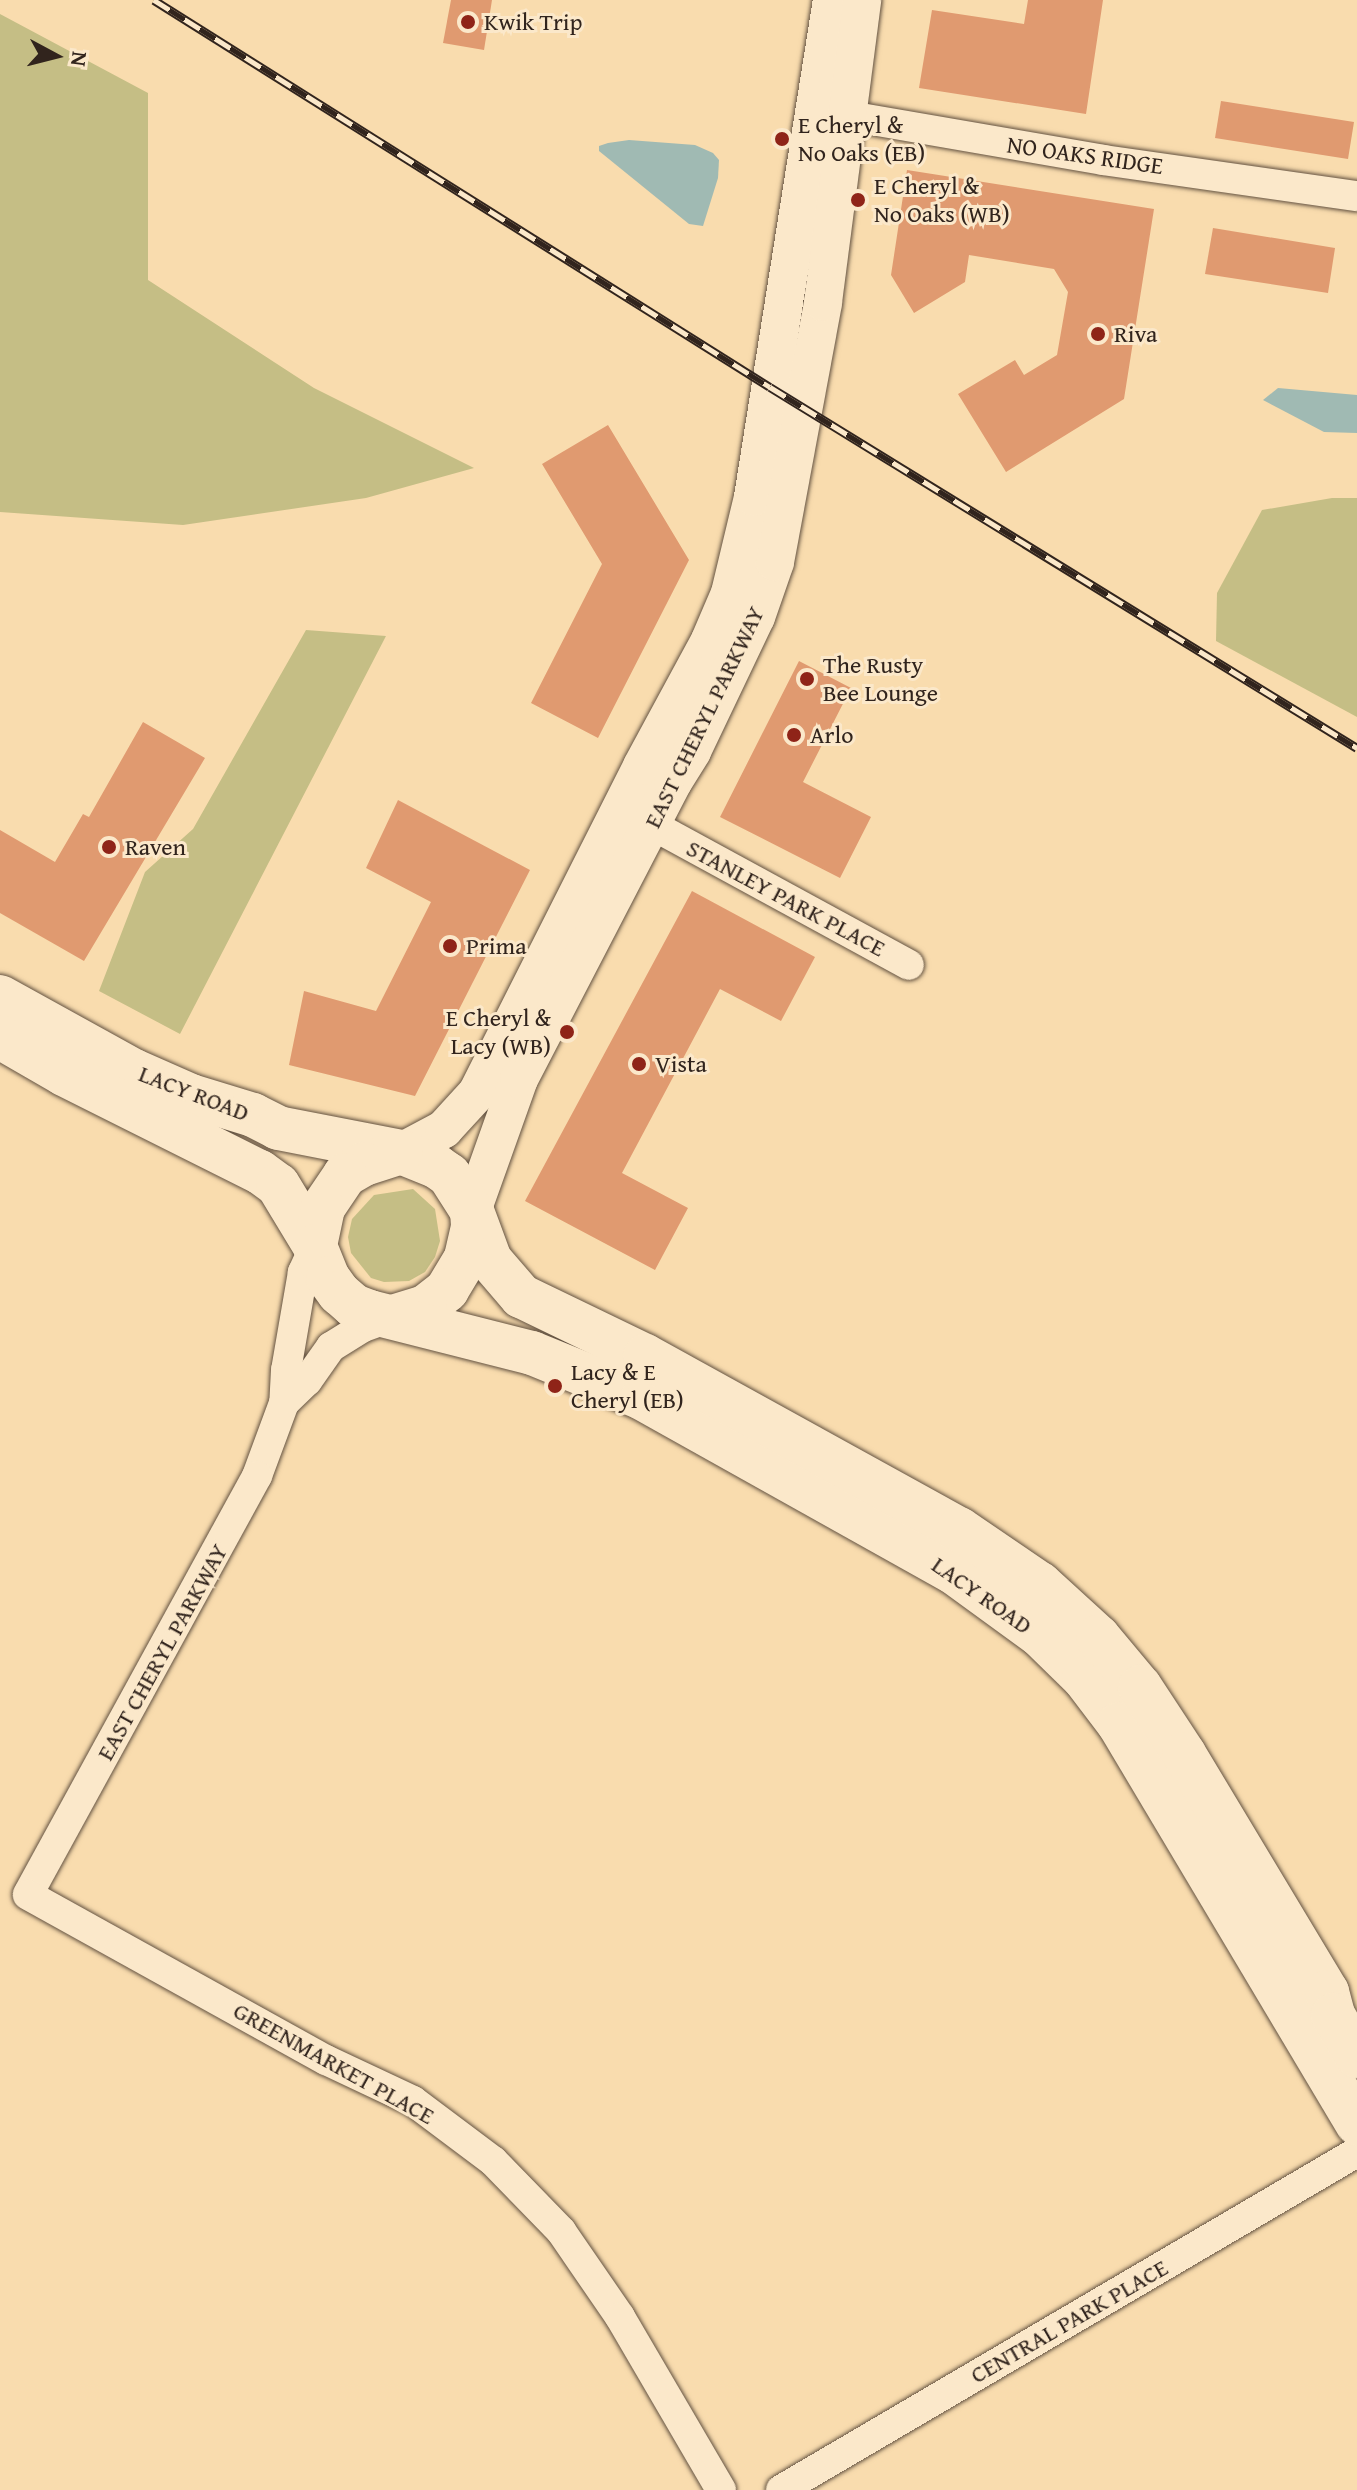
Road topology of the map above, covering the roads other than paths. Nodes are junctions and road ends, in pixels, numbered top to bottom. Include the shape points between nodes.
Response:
1 (832, 0) edge
2 (862, 0) edge
3 (831, 113) junction
4 (1357, 196) edge
5 (636, 816) junction
6 (909, 965) dead end
7 (0, 997) edge
8 (0, 1037) edge
9 (401, 1152) junction
10 (472, 1211) junction
11 (315, 1246) junction
12 (393, 1317) junction
13 (284, 1403) junction
14 (28, 1895) joint
15 (1357, 2056) edge
16 (1357, 2124) edge
17 (1357, 2152) edge
18 (721, 2490) edge
19 (781, 2490) edge

1 - 3 street, EAST CHERYL PARKWAY
2 - 3 street, EAST CHERYL PARKWAY
3 - 4 street, NO OAKS RIDGE via 1103,160
3 - 5 street, EAST CHERYL PARKWAY via 823,302 775,562 733,668
5 - 6 street, STANLEY PARK PLACE
5 - 9 street, EAST CHERYL PARKWAY via 477,1093 444,1129
5 - 10 street, EAST CHERYL PARKWAY via 519,1079
7 - 9 main road, LACY ROAD via 134,1071 191,1096 278,1128
8 - 11 main road, LACY ROAD via 260,1172 278,1185
9 - 10 main road via 449,1175
9 - 11 main road via 345,1175 323,1208
10 - 12 main road via 466,1258 447,1290 425,1307
10 - 15 main road, LACY ROAD via 490,1260 521,1296 645,1356 959,1529 1040,1584 1098,1637 1140,1687 1184,1754 1327,1992 1333,2015
11 - 12 main road via 339,1293 354,1306
11 - 13 street, EAST CHERYL PARKWAY via 303,1272
12 - 13 street, EAST CHERYL PARKWAY via 361,1328 331,1347
12 - 16 main road, LACY ROAD via 532,1353 642,1398 952,1571 1041,1636 1084,1678 1119,1724
13 - 14 street, EAST CHERYL PARKWAY via 244,1505
14 - 18 street, GREENMARKET PLACE via 326,2060 413,2101 493,2161 561,2231 620,2317
17 - 19 street, CENTRAL PARK PLACE

